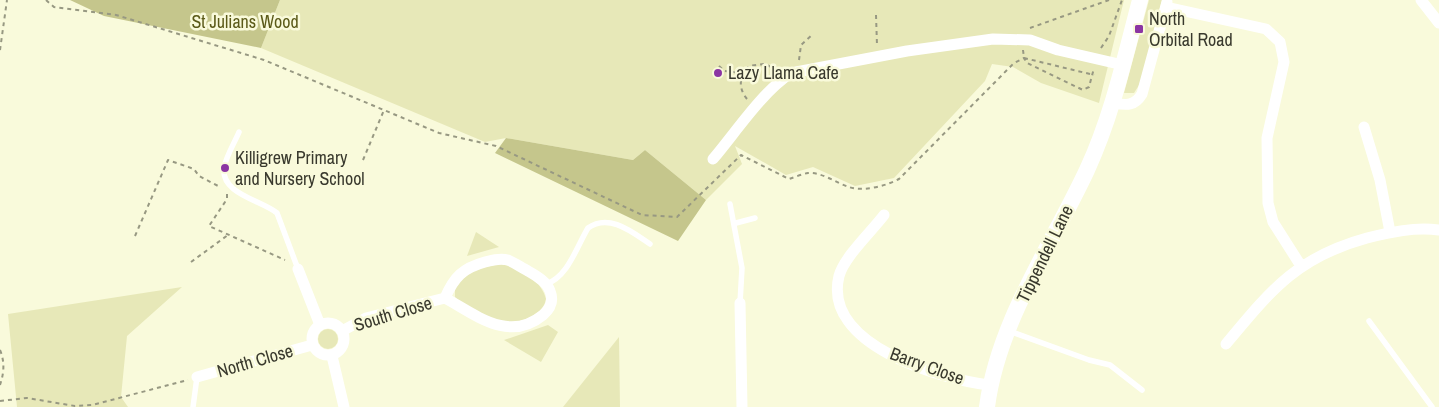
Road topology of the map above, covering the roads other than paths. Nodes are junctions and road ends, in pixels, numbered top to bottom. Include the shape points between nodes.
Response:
1 (1140, 0) edge
2 (1421, 0) edge
3 (1167, 4) edge
4 (1439, 24) edge
5 (1123, 65) junction
6 (1112, 103) junction
7 (1364, 127) dead end
8 (239, 132) dead end
9 (713, 159) dead end
10 (730, 204) dead end
11 (884, 215) dead end
12 (755, 218) dead end
13 (736, 223) junction
14 (1439, 230) edge
15 (1390, 232) junction
16 (650, 244) dead end
17 (1301, 266) junction
18 (298, 268) joint
19 (546, 284) junction
20 (445, 298) junction
21 (740, 303) joint
22 (1369, 321) dead end
23 (320, 325) junction
24 (1007, 330) junction
25 (342, 331) junction
26 (1226, 344) dead end
27 (312, 345) junction
28 (332, 356) junction
29 (197, 377) joint
30 (990, 385) junction
31 (1142, 390) dead end
32 (193, 407) edge
33 (344, 407) edge
34 (742, 407) edge
35 (986, 407) edge
36 (1432, 407) edge

1 - 5 street, Tippendell Lane
2 - 4 street
3 - 6 street via 1142,94 1135,104
3 - 17 street via 1266,29 1280,42 1284,62 1267,138 1268,202 1273,222
5 - 6 street, Tippendell Lane
5 - 9 street via 1030,40 993,39 791,73 754,109
6 - 24 street, Tippendell Lane via 1088,169
7 - 15 street via 1380,180
8 - 18 lane via 224,166 225,176 236,192 277,213
10 - 13 lane
11 - 30 street, Barry Close via 850,256 839,276 840,300 853,328 875,346 906,362
12 - 13 lane
13 - 21 lane via 735,235 742,268
14 - 15 street
15 - 17 street via 1335,248
16 - 19 lane via 618,224 592,225 562,274
17 - 26 street via 1266,297
18 - 23 street
19 - 20 street, South Close via 508,260 493,260 465,268 452,282
19 - 20 street, South Close via 552,297 548,310 534,321 507,328 492,324
20 - 25 street, South Close via 366,318
21 - 34 street
22 - 36 lane
23 - 25 street via 329,323
23 - 27 street via 313,331
24 - 30 street, Tippendell Lane
24 - 31 lane via 1110,365
25 - 28 street via 343,346
27 - 28 street via 318,353
27 - 29 street, North Close
28 - 33 street
29 - 32 lane
30 - 35 street, Tippendell Lane

